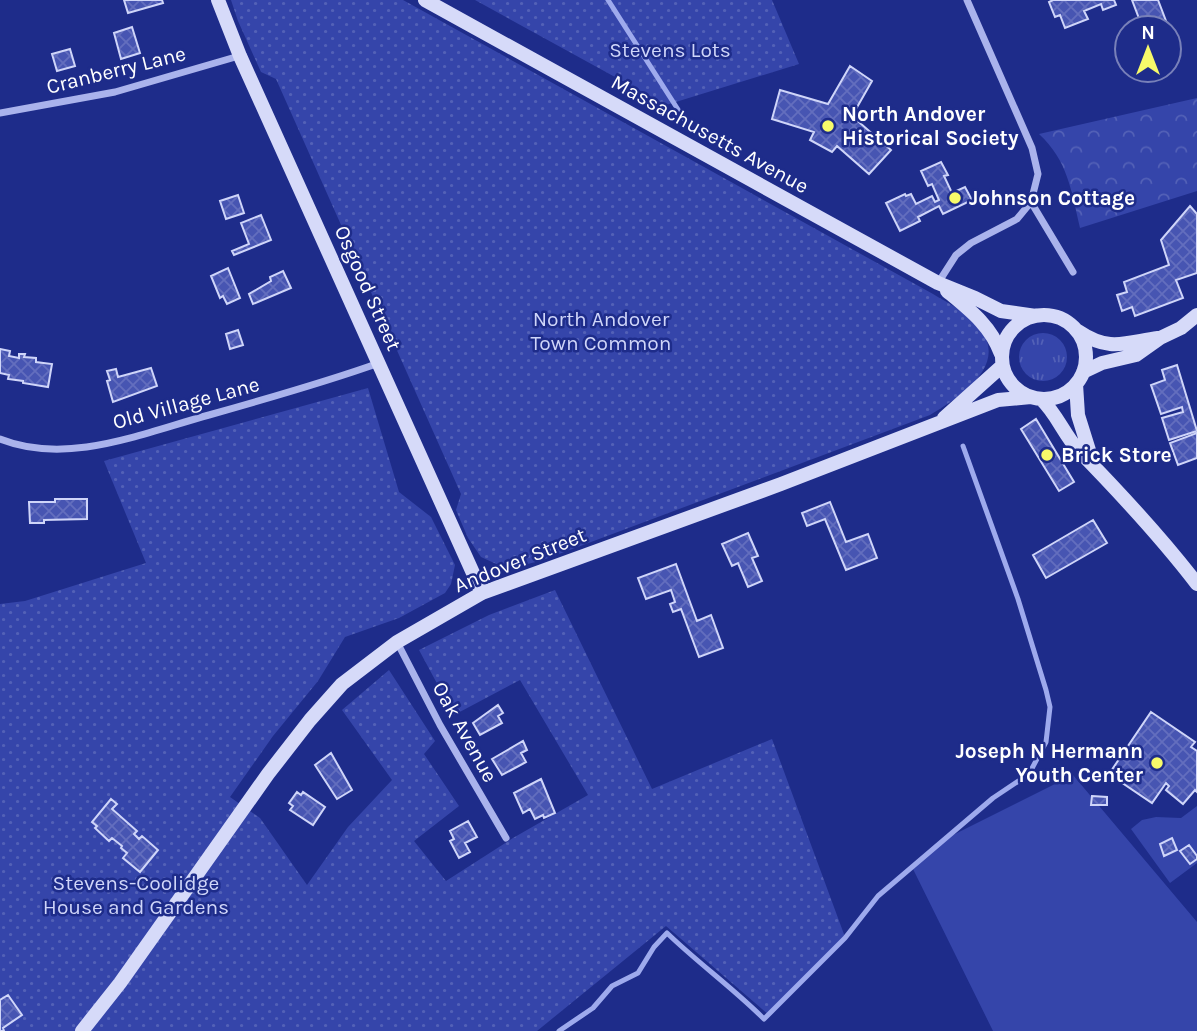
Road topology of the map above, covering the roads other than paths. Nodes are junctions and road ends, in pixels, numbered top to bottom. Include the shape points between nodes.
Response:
1 (218, 0) edge
2 (425, 0) edge
3 (967, 0) edge
4 (240, 56) junction
5 (0, 113) edge
6 (1031, 202) junction
7 (1073, 272) dead end
8 (938, 284) junction
9 (1197, 315) edge
10 (1036, 316) junction
11 (1076, 330) junction
12 (1160, 338) junction
13 (1002, 361) junction
14 (379, 363) junction
15 (1080, 378) junction
16 (1036, 398) junction
17 (937, 423) junction
18 (0, 439) edge
19 (1094, 464) junction
20 (1197, 584) edge
21 (482, 593) junction
22 (397, 642) junction
23 (506, 838) dead end
24 (82, 1031) edge

1 - 4 main road, Osgood Street
2 - 8 main road, Massachusetts Avenue
3 - 6 street via 1032,148 1038,174
4 - 5 street, Cranberry Lane via 115,92
4 - 14 main road, Osgood Street
6 - 7 street
6 - 8 street via 1017,219 956,255
8 - 10 main road, Massachusetts Avenue via 1001,311
8 - 13 main road, Massachusetts Avenue via 981,320 995,337
9 - 12 main road
10 - 11 main road via 1053,316
10 - 13 main road via 1016,326 1003,344
11 - 12 main road via 1101,344
11 - 15 main road via 1085,350
12 - 15 main road via 1136,355 1102,363
13 - 16 main road via 1013,386
13 - 17 main road, Andover Street
14 - 18 street, Old Village Lane via 100,445 38,450
14 - 21 main road, Osgood Street
15 - 16 main road via 1066,393
15 - 19 main road via 1078,415
16 - 17 main road, Andover Street via 998,400
16 - 19 main road via 1053,411 1077,448
17 - 21 main road, Andover Street
19 - 20 main road
21 - 22 main road, Andover Street
22 - 23 street, Oak Avenue
22 - 24 main road, Andover Street via 342,684 310,720

